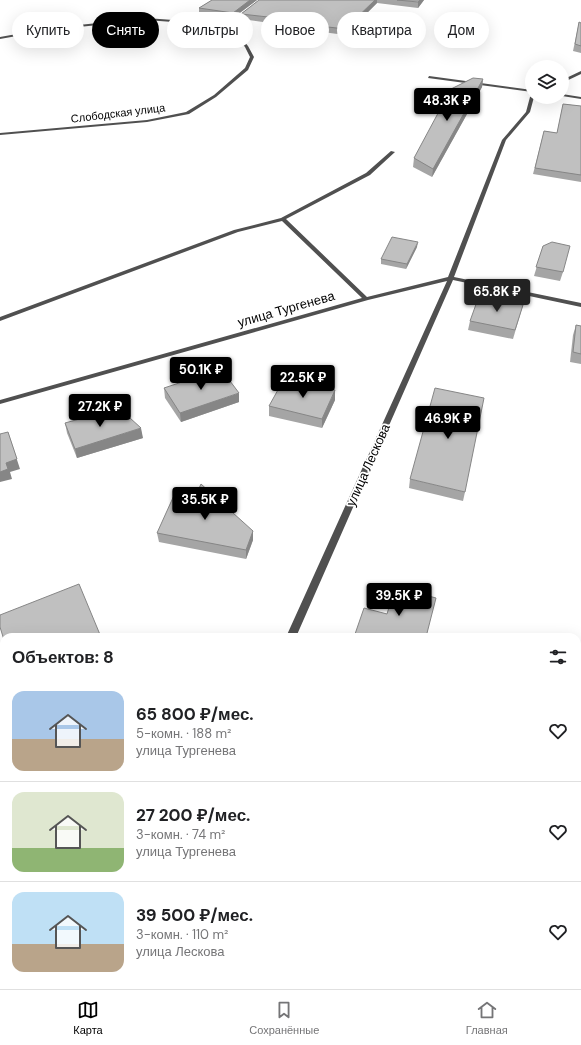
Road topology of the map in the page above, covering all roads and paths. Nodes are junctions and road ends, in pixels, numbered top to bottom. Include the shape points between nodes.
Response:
1 (262, 0) edge
2 (478, 0) edge
3 (482, 0) edge
4 (246, 12) edge
5 (167, 21) edge
6 (0, 38) edge
7 (248, 48) edge
8 (581, 72) edge
9 (429, 77) dead end
10 (569, 78) edge
11 (525, 89) edge
12 (569, 96) edge
13 (581, 98) edge
14 (530, 104) edge
15 (0, 134) edge
16 (393, 152) dead end
17 (283, 219) junction
18 (451, 278) junction
19 (366, 299) junction
20 (581, 305) edge
21 (0, 319) edge
22 (0, 402) edge
23 (293, 633) edge

1 - 4 street
2 - 3 street
5 - 6 street via 146,20 50,29
7 - 15 street, Слободская улица via 252,57 248,69 215,96 187,113 147,121
8 - 10 street
9 - 11 street
12 - 13 street
14 - 18 street, улица Лескова via 528,112 504,140
16 - 17 street via 368,174
17 - 19 street
17 - 21 street via 236,231
18 - 19 street, улица Тургенева
18 - 20 street, улица Тургенева
18 - 23 street, улица Лескова
19 - 22 street, улица Тургенева

